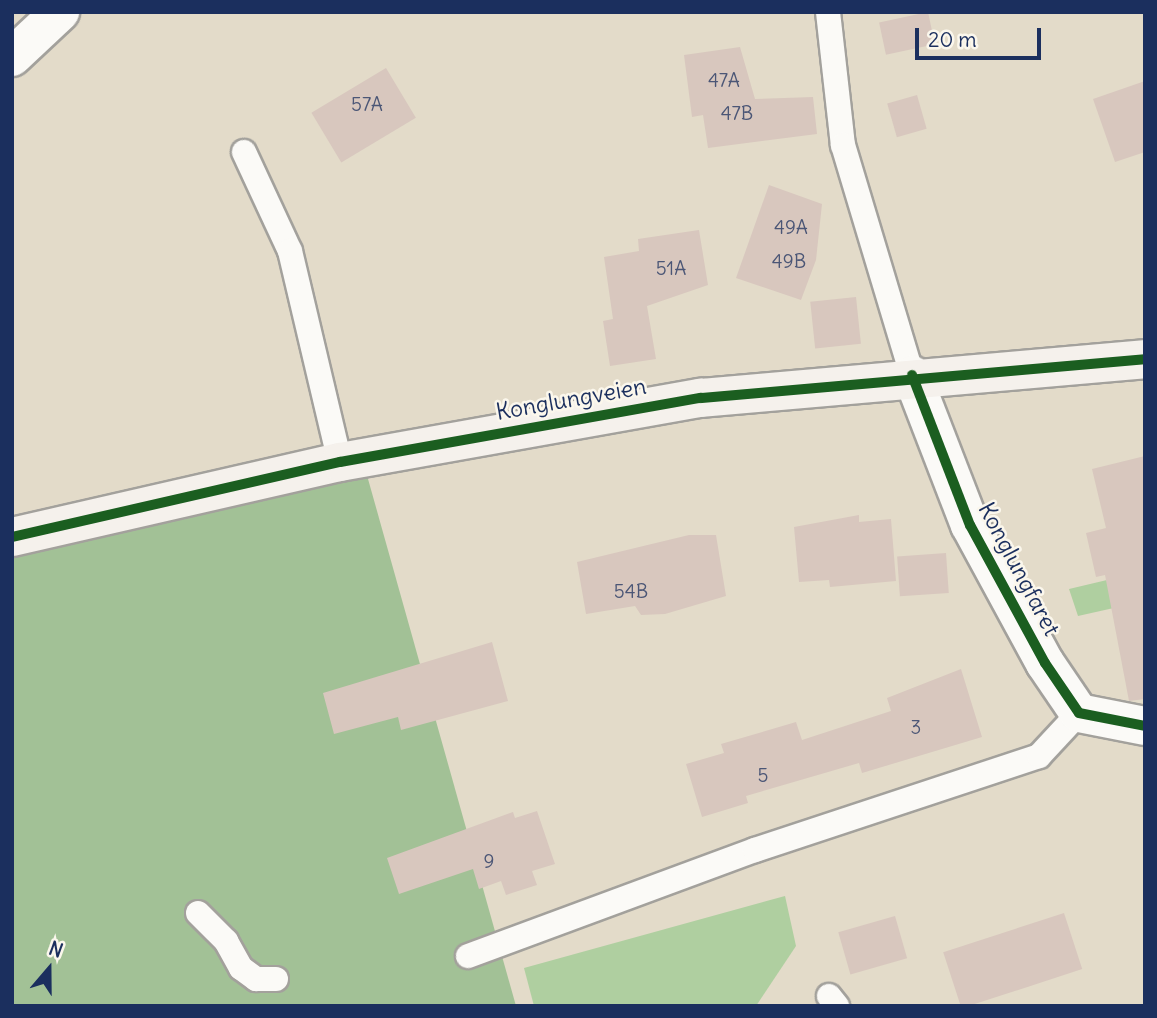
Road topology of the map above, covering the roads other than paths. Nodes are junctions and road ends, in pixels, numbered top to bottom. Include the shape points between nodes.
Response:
1 (60, 12) edge
2 (828, 12) edge
3 (12, 57) edge
4 (244, 152) dead end
5 (1145, 359) edge
6 (912, 375) junction
7 (340, 462) junction
8 (12, 537) edge
9 (1079, 713) junction
10 (1145, 726) edge
11 (198, 913) dead end
12 (468, 956) dead end
13 (276, 979) dead end

1 - 3 street
2 - 6 lane via 844,145
4 - 7 lane via 290,251
5 - 6 street, Konglungveien
6 - 7 street, Konglungveien via 701,398
6 - 9 street, Konglungfaret via 970,525
7 - 8 street, Konglungveien
9 - 10 street via 1120,726
9 - 12 lane via 1039,757 755,850
11 - 13 lane via 226,941 241,968 256,979

